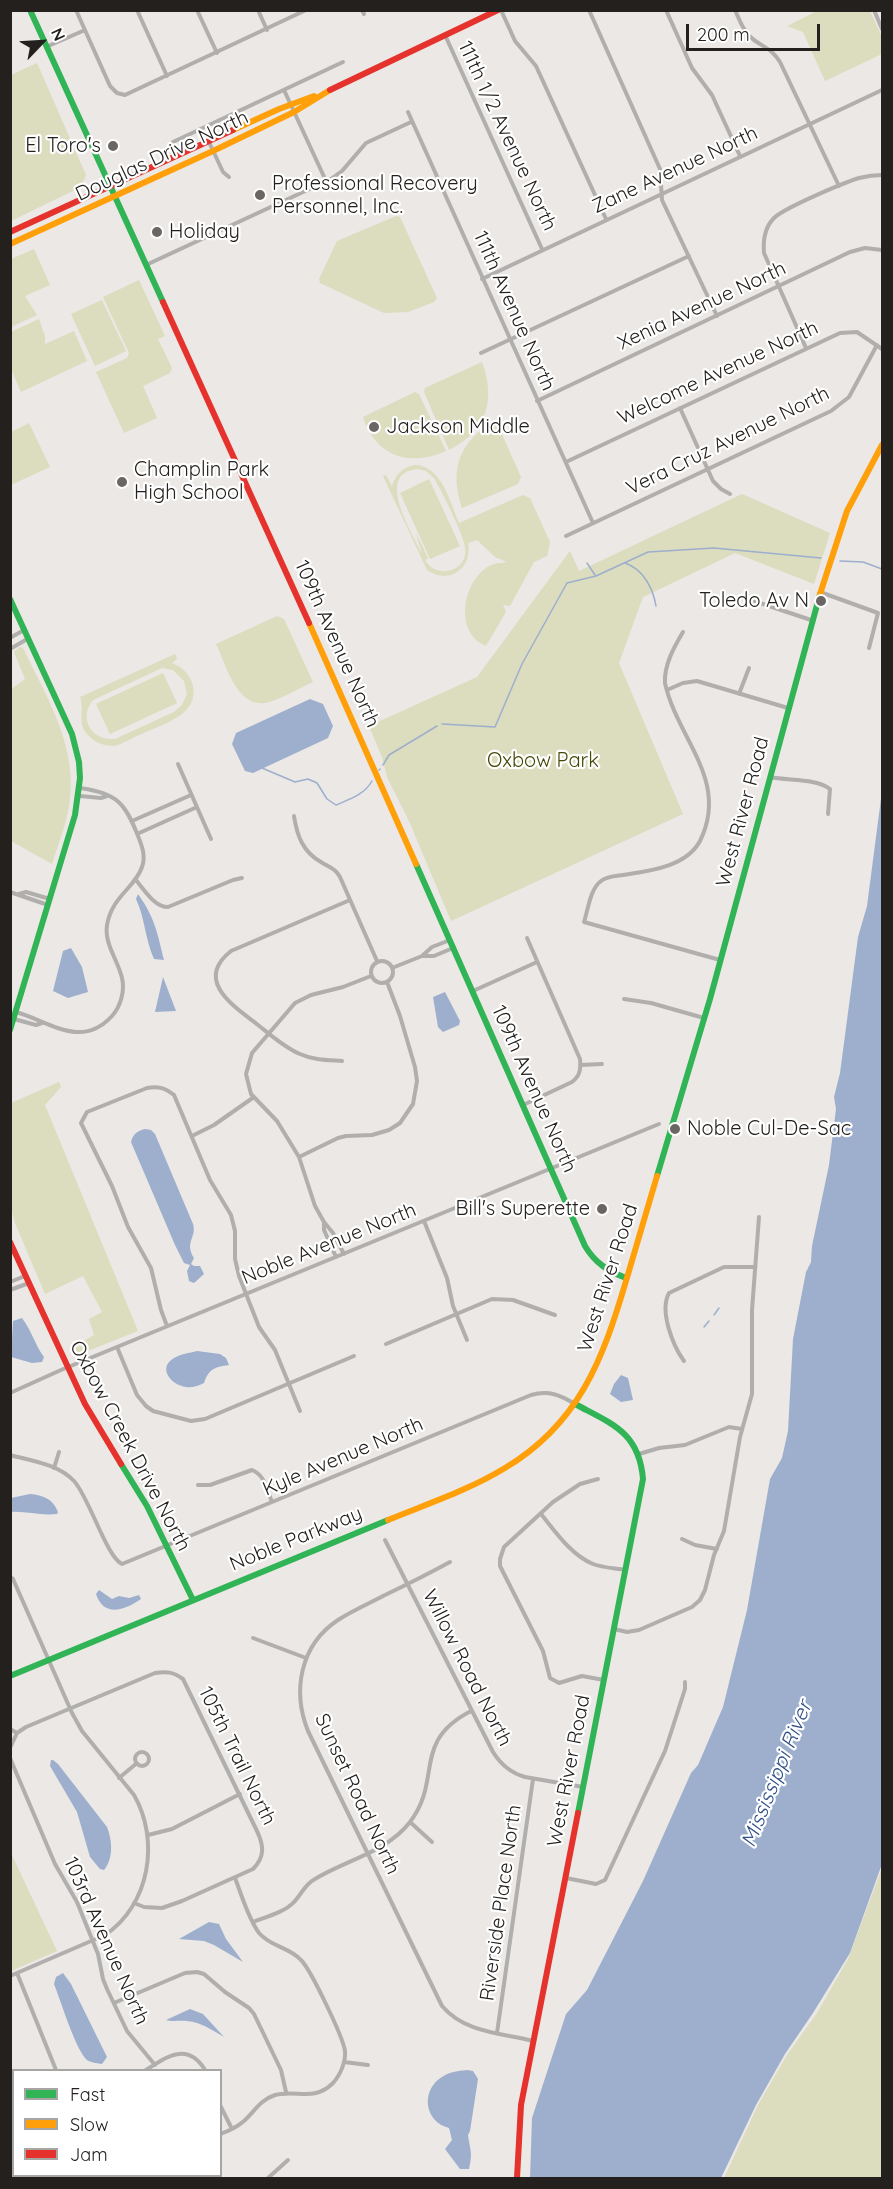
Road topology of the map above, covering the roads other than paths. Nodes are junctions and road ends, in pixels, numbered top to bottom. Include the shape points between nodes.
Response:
1 (30, 10) edge
2 (76, 10) edge
3 (137, 10) edge
4 (197, 10) edge
5 (258, 10) edge
6 (306, 10) edge
7 (499, 10) edge
8 (589, 10) edge
9 (666, 10) edge
10 (735, 10) edge
11 (874, 10) edge
12 (882, 29) edge
13 (85, 30) junction
14 (267, 30) junction
15 (445, 35) junction
16 (46, 47) junction
17 (217, 53) junction
18 (343, 62) dead end
19 (167, 76) junction
20 (284, 90) junction
21 (882, 90) edge
22 (324, 93) junction
23 (290, 104) junction
24 (294, 112) junction
25 (408, 112) dead end
26 (411, 122) junction
27 (808, 124) junction
28 (173, 142) dead end
29 (209, 142) junction
30 (213, 151) junction
31 (740, 156) junction
32 (882, 175) edge
33 (229, 177) dead end
34 (326, 181) junction
35 (839, 186) junction
36 (109, 187) junction
37 (662, 194) junction
38 (114, 197) junction
39 (606, 219) junction
40 (10, 232) edge
41 (10, 244) edge
42 (542, 249) junction
43 (882, 250) edge
44 (689, 256) junction
45 (146, 265) junction
46 (482, 279) junction
47 (778, 287) junction
48 (717, 316) junction
49 (509, 340) junction
50 (877, 345) junction
51 (806, 348) junction
52 (882, 349) edge
53 (481, 353) dead end
54 (537, 401) junction
55 (680, 408) junction
56 (882, 448) edge
57 (566, 462) junction
58 (708, 469) junction
59 (730, 494) dead end
60 (593, 523) junction
61 (566, 536) dead end
62 (820, 592) junction
63 (745, 598) dead end
64 (10, 599) edge
65 (811, 620) junction
66 (25, 629) junction
67 (683, 632) dead end
68 (10, 638) edge
69 (28, 638) junction
70 (869, 648) dead end
71 (10, 649) edge
72 (748, 668) dead end
73 (667, 690) junction
74 (739, 694) junction
75 (788, 708) junction
76 (178, 764) dead end
77 (770, 777) junction
78 (80, 788) junction
79 (191, 795) junction
80 (80, 796) junction
81 (106, 796) junction
82 (197, 807) junction
83 (828, 814) dead end
84 (294, 816) dead end
85 (132, 821) junction
86 (137, 834) junction
87 (211, 839) dead end
88 (242, 878) dead end
89 (135, 879) junction
90 (10, 892) edge
91 (351, 900) junction
92 (49, 902) junction
93 (527, 938) dead end
94 (450, 940) junction
95 (453, 948) junction
96 (422, 956) junction
97 (720, 960) junction
98 (378, 961) junction
99 (537, 962) junction
100 (392, 968) junction
101 (371, 976) junction
102 (387, 982) junction
103 (473, 991) junction
104 (624, 999) dead end
105 (15, 1016) junction
106 (704, 1018) junction
107 (42, 1023) junction
108 (10, 1030) edge
109 (268, 1033) junction
110 (342, 1061) dead end
111 (602, 1064) dead end
112 (580, 1065) junction
113 (254, 1097) junction
114 (523, 1105) junction
115 (659, 1124) dead end
116 (192, 1136) junction
117 (299, 1157) junction
118 (551, 1168) junction
119 (759, 1217) dead end
120 (424, 1221) junction
121 (324, 1222) junction
122 (10, 1242) edge
123 (344, 1254) junction
124 (336, 1257) junction
125 (755, 1267) junction
126 (25, 1276) junction
127 (626, 1278) junction
128 (10, 1282) edge
129 (29, 1283) junction
130 (10, 1290) edge
131 (246, 1294) junction
132 (456, 1313) junction
133 (555, 1315) dead end
134 (167, 1326) junction
135 (467, 1340) dead end
136 (386, 1344) dead end
137 (117, 1347) junction
138 (354, 1356) dead end
139 (684, 1361) dead end
140 (68, 1367) junction
141 (288, 1383) junction
142 (10, 1393) edge
143 (575, 1404) junction
144 (300, 1411) dead end
145 (742, 1429) junction
146 (59, 1452) dead end
147 (639, 1454) junction
148 (10, 1455) edge
149 (54, 1468) junction
150 (598, 1479) dead end
151 (198, 1485) dead end
152 (272, 1502) junction
153 (541, 1514) junction
154 (682, 1539) dead end
155 (385, 1540) dead end
156 (167, 1545) junction
157 (717, 1549) junction
158 (450, 1562) dead end
159 (626, 1570) junction
160 (10, 1577) edge
161 (407, 1584) junction
162 (192, 1600) junction
163 (614, 1629) junction
164 (254, 1638) dead end
165 (306, 1658) junction
166 (49, 1660) junction
167 (10, 1676) edge
168 (604, 1680) junction
169 (685, 1682) dead end
170 (70, 1708) junction
171 (471, 1710) junction
172 (10, 1729) edge
173 (17, 1733) junction
174 (11, 1746) edge
175 (10, 1758) edge
176 (137, 1763) dead end
177 (119, 1778) junction
178 (533, 1779) junction
179 (583, 1787) junction
180 (240, 1794) junction
181 (410, 1822) junction
182 (148, 1835) junction
183 (432, 1842) dead end
184 (367, 1853) junction
185 (235, 1878) junction
186 (566, 1878) junction
187 (134, 1903) junction
188 (253, 1922) junction
189 (93, 1940) junction
190 (17, 1973) junction
191 (10, 1976) edge
192 (114, 2003) junction
193 (497, 2032) junction
194 (533, 2041) junction
195 (345, 2062) junction
196 (155, 2065) junction
197 (369, 2065) dead end
198 (56, 2069) edge
199 (148, 2069) edge
200 (204, 2069) edge
201 (286, 2092) junction
202 (222, 2109) edge
203 (232, 2129) junction
204 (222, 2133) edge
205 (288, 2160) dead end
206 (268, 2178) edge
207 (517, 2178) edge

1 - 16 street, 109th Avenue North
2 - 13 street
3 - 19 street
4 - 17 street
5 - 14 street
6 - 14 street
7 - 15 street, Douglas Drive North
7 - 39 street via 515,41 536,66
8 - 37 street via 660,169
9 - 31 street via 692,68 712,95
10 - 27 street via 748,35 776,55
11 - 12 street
13 - 16 street
13 - 19 street via 110,86 117,93 129,94
14 - 17 street
15 - 22 street, Douglas Drive North
15 - 42 street, 111th 1/2 Avenue North
16 - 36 street, 109th Avenue North
17 - 19 street
18 - 20 street
20 - 23 street
20 - 28 street
21 - 27 street, Zane Avenue North
22 - 23 street, Douglas Drive North
22 - 24 street, Douglas Drive North
23 - 24 street
23 - 29 street, Douglas Drive North
24 - 30 street, Douglas Drive North
24 - 34 street
25 - 26 street, 111th Avenue North
26 - 34 street via 366,143 342,171
26 - 46 street, 111th Avenue North
27 - 31 street, Zane Avenue North
27 - 35 street
29 - 30 street
29 - 36 street, Douglas Drive North
30 - 33 street
30 - 38 street, Douglas Drive North
31 - 37 street, Zane Avenue North
32 - 35 street
34 - 45 street
35 - 47 street via 786,210 769,224 764,253
36 - 38 street, 109th Avenue North
36 - 40 street, Douglas Drive North
37 - 39 street, Zane Avenue North
37 - 44 street
38 - 41 street, Douglas Drive North
38 - 45 street, 109th Avenue North
39 - 42 street, Zane Avenue North
42 - 46 street, Zane Avenue North
43 - 47 street, Xenia Avenue North via 856,249
44 - 48 street
44 - 49 street
45 - 94 street, 109th Avenue North via 334,675
46 - 49 street, 111th Avenue North
47 - 48 street, Xenia Avenue North
47 - 51 street
48 - 54 street, Xenia Avenue North
49 - 53 street
49 - 54 street, 111th Avenue North
50 - 51 street, Welcome Avenue North via 861,333 846,331
50 - 52 street, Welcome Avenue North
50 - 58 street, Vera Cruz Avenue North via 853,390 839,406
51 - 55 street, Welcome Avenue North
54 - 57 street, 111th Avenue North
55 - 57 street, Welcome Avenue North
55 - 58 street
56 - 62 street, West River Road via 843,519
57 - 60 street, 111th Avenue North
58 - 59 street via 720,489
58 - 60 street, Vera Cruz Avenue North
60 - 61 street, Vera Cruz Avenue North
62 - 65 street, West River Road
62 - 70 street via 878,613
63 - 65 street
64 - 66 street
65 - 75 street, West River Road
66 - 68 street
66 - 69 street
67 - 73 street via 664,674
69 - 71 street
69 - 78 street via 72,734
72 - 74 street
73 - 74 street via 697,681
73 - 97 street via 707,782 710,807 705,828 697,846 683,859 601,881 584,922
74 - 75 street
75 - 77 street, West River Road
76 - 79 street
77 - 83 street via 813,782 830,789
77 - 97 street, West River Road
78 - 80 street
78 - 81 street via 102,791
79 - 82 street
79 - 85 street
80 - 81 street
80 - 92 street
81 - 85 street via 123,805
82 - 86 street
82 - 87 street
84 - 91 street via 307,852 338,872
85 - 86 street
86 - 89 street via 144,857
88 - 89 street via 168,907 156,903
89 - 107 street via 114,906 107,927 109,945 123,980 123,992 114,1014 97,1028 80,1032
90 - 92 street via 26,892
91 - 98 street
91 - 109 street via 237,948 222,959 216,982 224,998
92 - 105 street
93 - 99 street
94 - 95 street, 109th Avenue North
94 - 96 street
95 - 96 street via 435,956
95 - 103 street, 109th Avenue North
96 - 100 street
97 - 106 street, West River Road
98 - 100 street
98 - 101 street via 372,966
99 - 103 street
99 - 112 street
100 - 102 street via 392,978
101 - 102 street via 376,982
101 - 109 street via 303,998 288,1008
102 - 117 street via 415,1067 413,1104 400,1123 389,1130 372,1136 338,1138
103 - 114 street, 109th Avenue North
104 - 106 street
105 - 107 street via 34,1017
105 - 107 street via 36,1025
105 - 108 street
106 - 127 street, West River Road
109 - 110 street via 298,1054
109 - 113 street via 247,1066 247,1083
111 - 112 street
112 - 114 street via 572,1082
113 - 116 street
113 - 117 street via 277,1121
114 - 118 street, 109th Avenue North
115 - 118 street, Noble Avenue North
116 - 131 street via 210,1180 231,1215 237,1268
116 - 134 street via 174,1095 162,1087 147,1088 94,1109 83,1116 81,1123 151,1268
117 - 121 street
118 - 120 street, Noble Avenue North
118 - 127 street, 109th Avenue North via 591,1256 604,1269
119 - 125 street
120 - 123 street, Noble Avenue North
120 - 132 street
121 - 123 street
121 - 124 street
122 - 126 street, Oxbow Creek Drive North
123 - 124 street, Noble Avenue North
124 - 131 street, Noble Avenue North
125 - 139 street via 724,1267 669,1293 669,1326 675,1349
125 - 145 street via 752,1394
126 - 128 street
126 - 129 street, Oxbow Creek Drive North
127 - 143 street, West River Road via 606,1346
129 - 130 street
129 - 140 street, Oxbow Creek Drive North
131 - 134 street, Noble Avenue North
131 - 141 street
132 - 133 street via 492,1299 505,1299
132 - 135 street
132 - 136 street
134 - 137 street, Noble Avenue North
137 - 140 street, Noble Avenue North
137 - 141 street via 140,1401 153,1411 191,1421 205,1419
138 - 141 street
140 - 142 street, Noble Avenue North
140 - 156 street, Oxbow Creek Drive North via 89,1412
141 - 144 street
143 - 147 street via 624,1432
143 - 152 street, Kyle Avenue North via 555,1394 531,1395
143 - 162 street, Noble Parkway via 552,1433 497,1473
145 - 147 street via 729,1427 685,1445
145 - 157 street via 724,1531
146 - 149 street
147 - 159 street, West River Road via 642,1488
148 - 149 street
149 - 156 street, Kyle Avenue North via 74,1481 83,1493 118,1562 122,1564
150 - 153 street via 565,1493
151 - 152 street via 210,1485 252,1470 262,1477
152 - 156 street, Kyle Avenue North
153 - 159 street via 584,1560
153 - 168 street via 504,1547 500,1566 543,1651 550,1678 559,1683 582,1676
154 - 157 street
155 - 161 street, Willow Road North
156 - 162 street, Oxbow Creek Drive North
157 - 163 street via 705,1590 695,1605 635,1631
158 - 161 street, Sunset Road North
159 - 163 street, West River Road
160 - 166 street
161 - 165 street, Sunset Road North via 337,1621 319,1637
161 - 171 street, Willow Road North
162 - 166 street, Noble Parkway
163 - 168 street, West River Road
164 - 165 street
165 - 184 street, Sunset Road North via 300,1682 300,1707
166 - 167 street, Noble Parkway
166 - 170 street
168 - 179 street, West River Road
169 - 186 street via 665,1751 605,1880 596,1884
170 - 173 street
170 - 177 street via 81,1731
170 - 180 street, 105th Trail North via 155,1673 173,1672 189,1688
171 - 178 street, Willow Road North via 500,1763
171 - 181 street via 447,1726 436,1742 422,1800
172 - 173 street
173 - 174 street
175 - 189 street, 103rd Avenue North via 55,1864
176 - 177 street
177 - 182 street via 140,1806
178 - 179 street, Willow Road North
178 - 193 street, Riverside Place North
179 - 186 street, West River Road
180 - 182 street via 172,1829
180 - 185 street, 105th Trail North via 263,1845 261,1858 253,1869
181 - 183 street
181 - 184 street via 388,1842
182 - 187 street via 148,1864
184 - 188 street via 306,1885 288,1907
184 - 193 street, Sunset Road North via 442,2006 469,2027
185 - 187 street via 162,1908
185 - 188 street
186 - 194 street, West River Road
187 - 189 street via 115,1928
188 - 195 street via 260,1933 300,1958 308,1969 342,2040
189 - 190 street
189 - 192 street, 103rd Avenue North
190 - 191 street
190 - 198 street
192 - 196 street, 103rd Avenue North via 127,2031
192 - 201 street via 185,1973 204,1974 254,2014 281,2070
193 - 194 street, Sunset Road North
194 - 207 street, West River Road via 519,2120
195 - 197 street
195 - 201 street via 332,2084 324,2089 305,2095
196 - 199 street
196 - 200 street via 172,2055 187,2054
201 - 203 street via 262,2101
202 - 203 street
203 - 204 street
205 - 206 street

